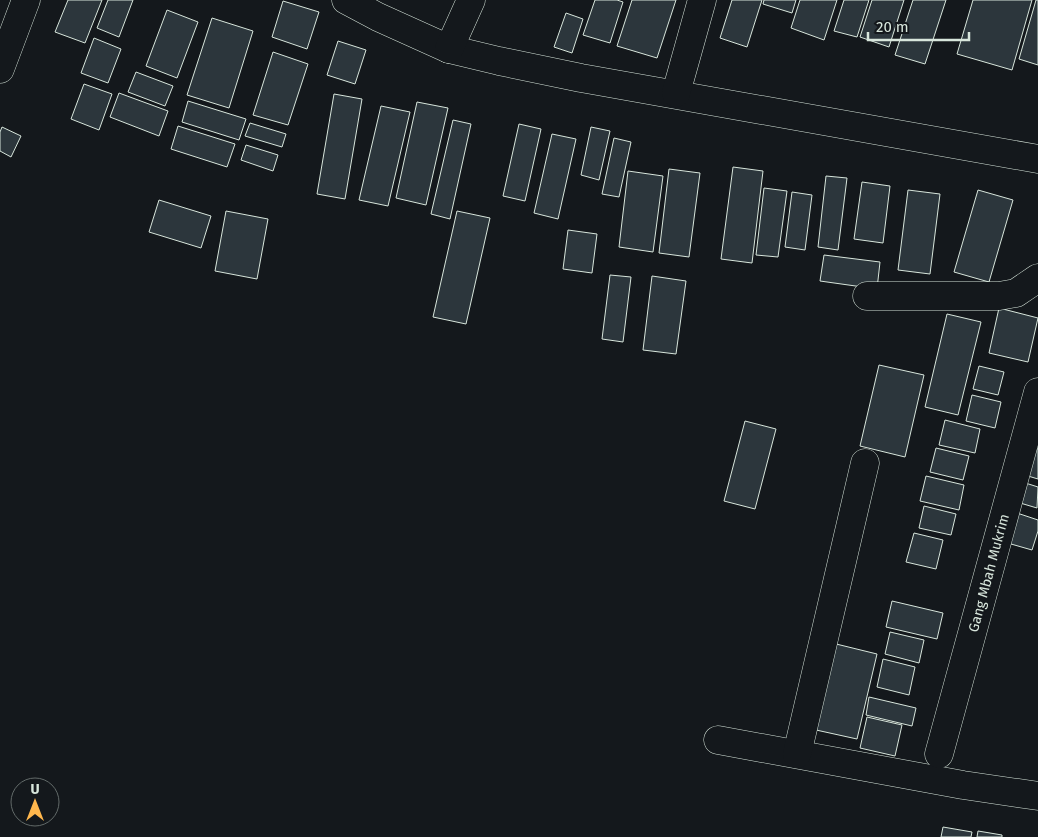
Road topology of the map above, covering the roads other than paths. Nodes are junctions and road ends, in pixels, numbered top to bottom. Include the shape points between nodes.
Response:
1 (26, 0) edge
2 (346, 0) edge
3 (471, 0) edge
4 (702, 0) edge
5 (449, 48) junction
6 (0, 69) edge
7 (676, 93) junction
8 (1038, 159) edge
9 (1038, 278) edge
10 (867, 296) dead end
11 (1038, 392) edge
12 (865, 463) dead end
13 (718, 740) dead end
14 (797, 754) junction
15 (939, 754) dead end
16 (1038, 796) edge

1 - 6 street
2 - 5 street
3 - 5 street
4 - 7 street
5 - 7 street via 572,76
7 - 8 street
9 - 10 street via 1016,293 998,296
11 - 15 street, Gang Mbah Mukrim
12 - 14 street
13 - 14 street
14 - 16 street

